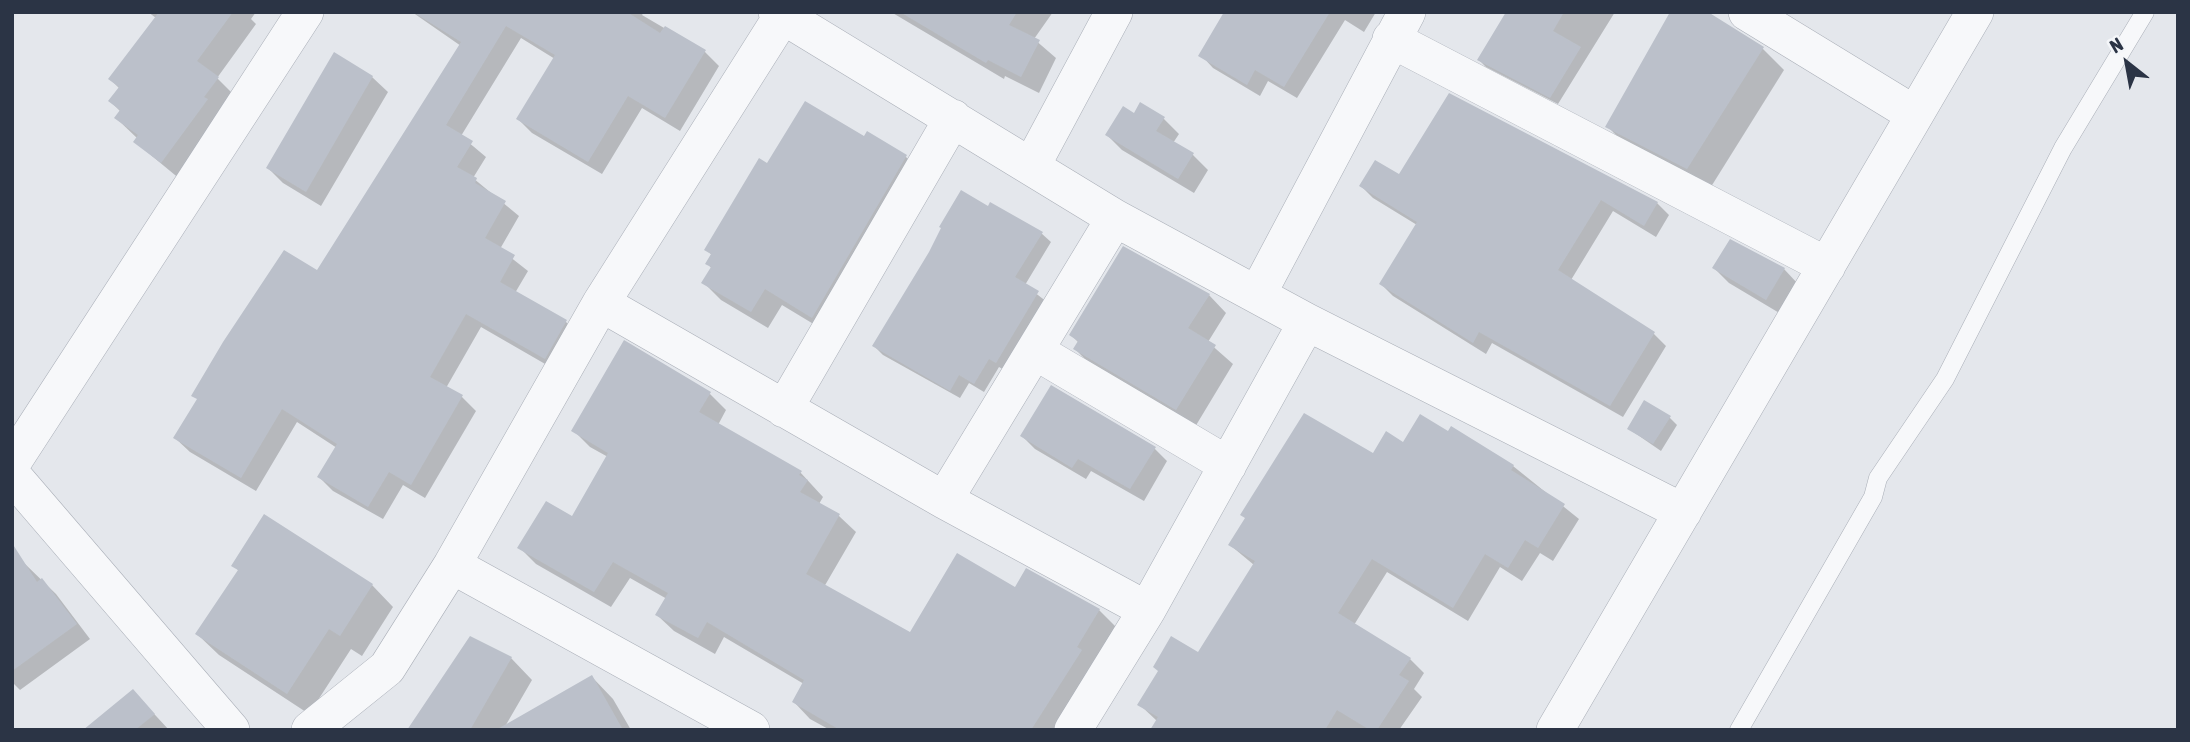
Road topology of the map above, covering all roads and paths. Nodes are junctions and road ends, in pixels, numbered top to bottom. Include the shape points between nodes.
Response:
1 (305, 12) edge
2 (1114, 12) edge
3 (1747, 12) edge
4 (1975, 12) edge
5 (2145, 12) edge
6 (780, 14) edge
7 (1399, 26) edge
8 (1914, 114) junction
9 (953, 118) junction
10 (1032, 165) junction
11 (1115, 218) junction
12 (1827, 265) junction
13 (1257, 295) junction
14 (601, 303) junction
15 (1307, 322) junction
16 (1034, 351) junction
17 (784, 409) junction
18 (12, 463) edge
19 (1228, 464) junction
20 (12, 475) edge
21 (944, 500) junction
22 (1683, 512) junction
23 (452, 565) junction
24 (1147, 610) junction
25 (231, 730) edge
26 (310, 730) edge
27 (751, 730) edge
28 (1073, 730) edge
29 (1555, 730) edge
30 (1739, 730) edge

1 - 18 street
2 - 10 street
3 - 8 street
4 - 8 street
5 - 30 lane via 2063,148 1945,379 1878,478 1873,497
6 - 9 street
6 - 14 street
7 - 12 street
7 - 13 street
8 - 12 street
9 - 10 street
9 - 17 street
10 - 11 street
11 - 13 street
11 - 16 street
12 - 22 street
13 - 15 street
14 - 17 street
14 - 23 street
15 - 19 street
15 - 22 street
16 - 19 street
16 - 21 street
17 - 21 street
19 - 24 street
20 - 25 street
21 - 24 street
22 - 29 street
23 - 26 street via 387,668
23 - 27 street
24 - 28 street

